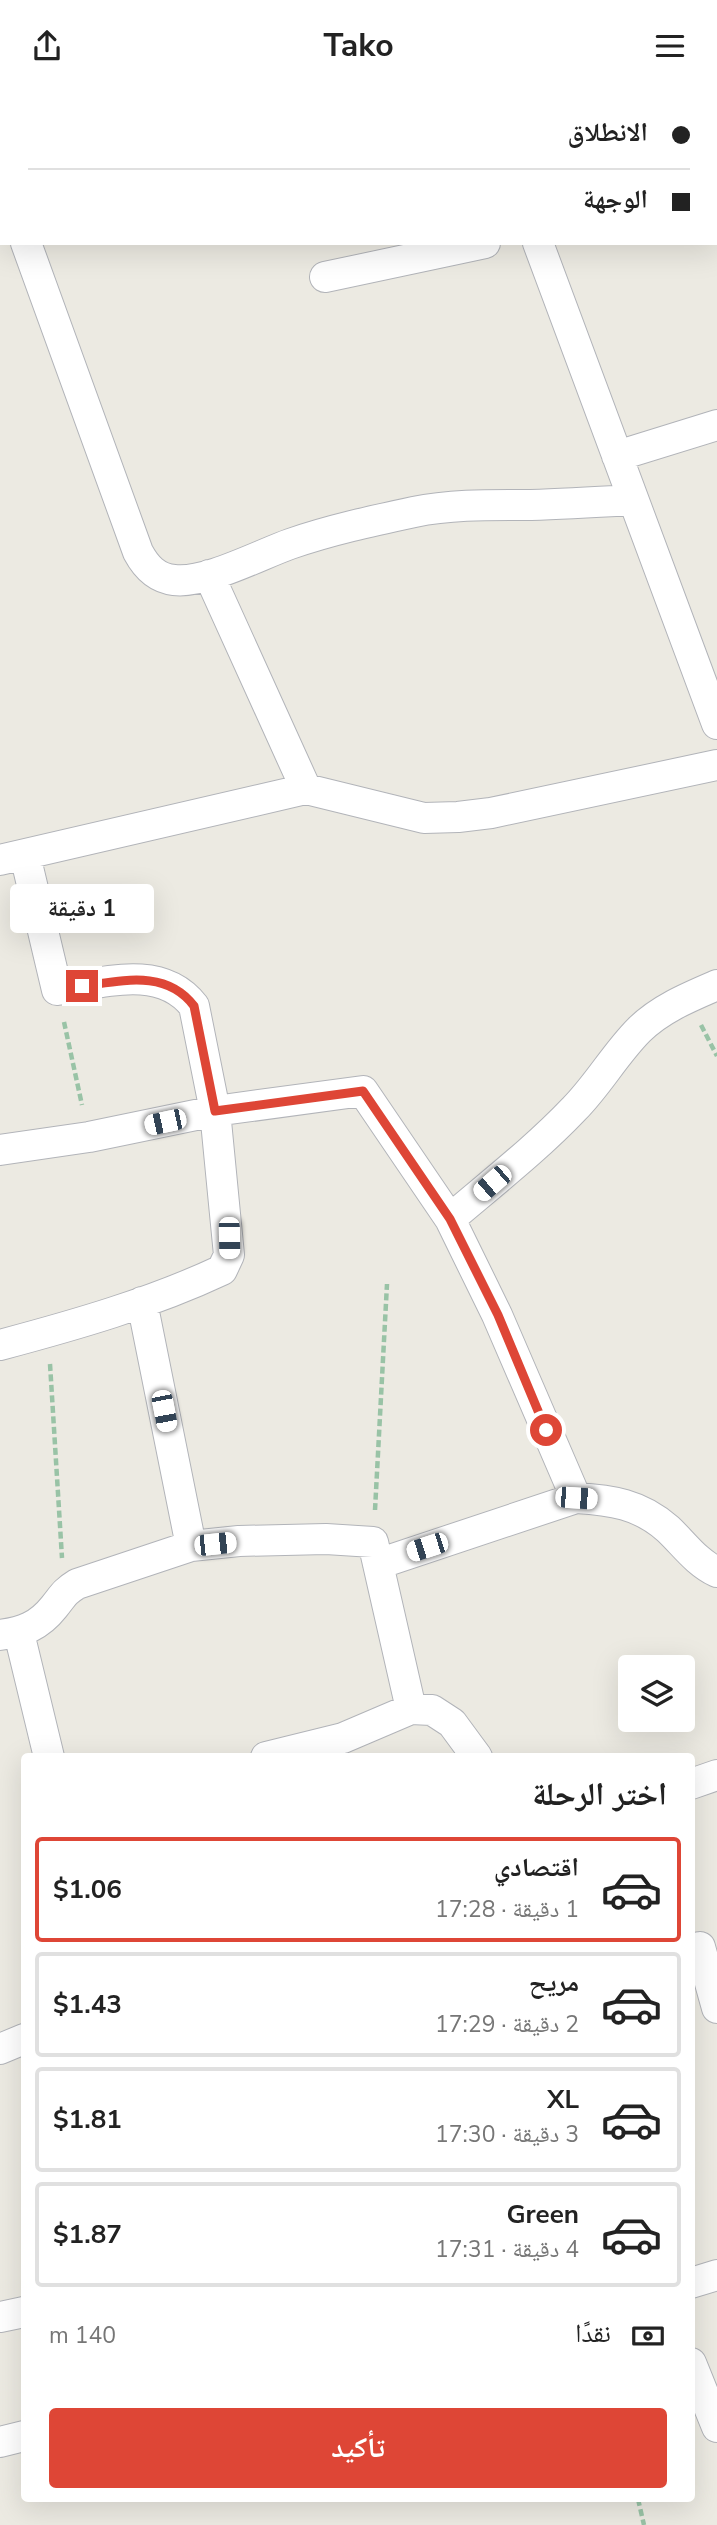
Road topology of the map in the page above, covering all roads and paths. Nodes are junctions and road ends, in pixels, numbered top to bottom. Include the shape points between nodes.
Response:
1 (27, 245) edge
2 (476, 245) edge
3 (539, 245) edge
4 (325, 277) dead end
5 (717, 425) edge
6 (617, 456) junction
7 (632, 500) junction
8 (209, 575) junction
9 (717, 724) edge
10 (717, 765) edge
11 (306, 789) junction
12 (12, 857) edge
13 (717, 985) edge
14 (57, 990) junction
15 (215, 1111) junction
16 (89, 1137) junction
17 (0, 1150) edge
18 (450, 1219) junction
19 (387, 1284) dead end
20 (142, 1302) junction
21 (48, 1332) junction
22 (0, 1345) edge
23 (576, 1498) junction
24 (191, 1546) junction
25 (375, 1553) junction
26 (717, 1572) edge
27 (64, 1592) junction
28 (9, 1634) edge
29 (411, 1709) junction
30 (48, 1753) edge
31 (282, 1753) edge
32 (474, 1753) edge
33 (717, 1775) edge
34 (695, 1783) edge
35 (703, 1943) edge
36 (717, 2008) edge
37 (21, 2040) edge
38 (0, 2049) edge
39 (717, 2275) edge
40 (695, 2282) edge
41 (21, 2313) edge
42 (0, 2317) edge
43 (695, 2373) edge
44 (717, 2427) edge
45 (21, 2437) edge
46 (0, 2442) edge
47 (639, 2502) edge
48 (644, 2525) edge

1 - 8 street via 144,563 153,573 174,580
2 - 4 street
3 - 6 street
5 - 6 street
6 - 7 street
7 - 8 street via 418,511 292,543
7 - 9 street
8 - 11 street
10 - 11 street via 458,817 424,818
11 - 12 street
12 - 14 street
13 - 18 street via 659,1014 639,1030 574,1110
14 - 15 street via 149,979 186,995 194,1006
14 - 16 path
15 - 16 street
15 - 18 street via 363,1091
15 - 20 street via 229,1255 222,1270
16 - 17 street
18 - 23 street via 498,1315
19 - 25 path
20 - 21 street
20 - 24 street
21 - 22 street
21 - 27 path
23 - 25 street
23 - 26 street via 610,1500 652,1516 702,1565
24 - 25 street via 326,1539
24 - 27 street
25 - 29 street
27 - 28 street via 36,1625
28 - 30 street
29 - 31 street via 343,1738
29 - 32 street via 432,1710 452,1723
33 - 34 street
35 - 36 street
37 - 38 street
39 - 40 street
41 - 42 street
43 - 44 street
45 - 46 street
47 - 48 path

